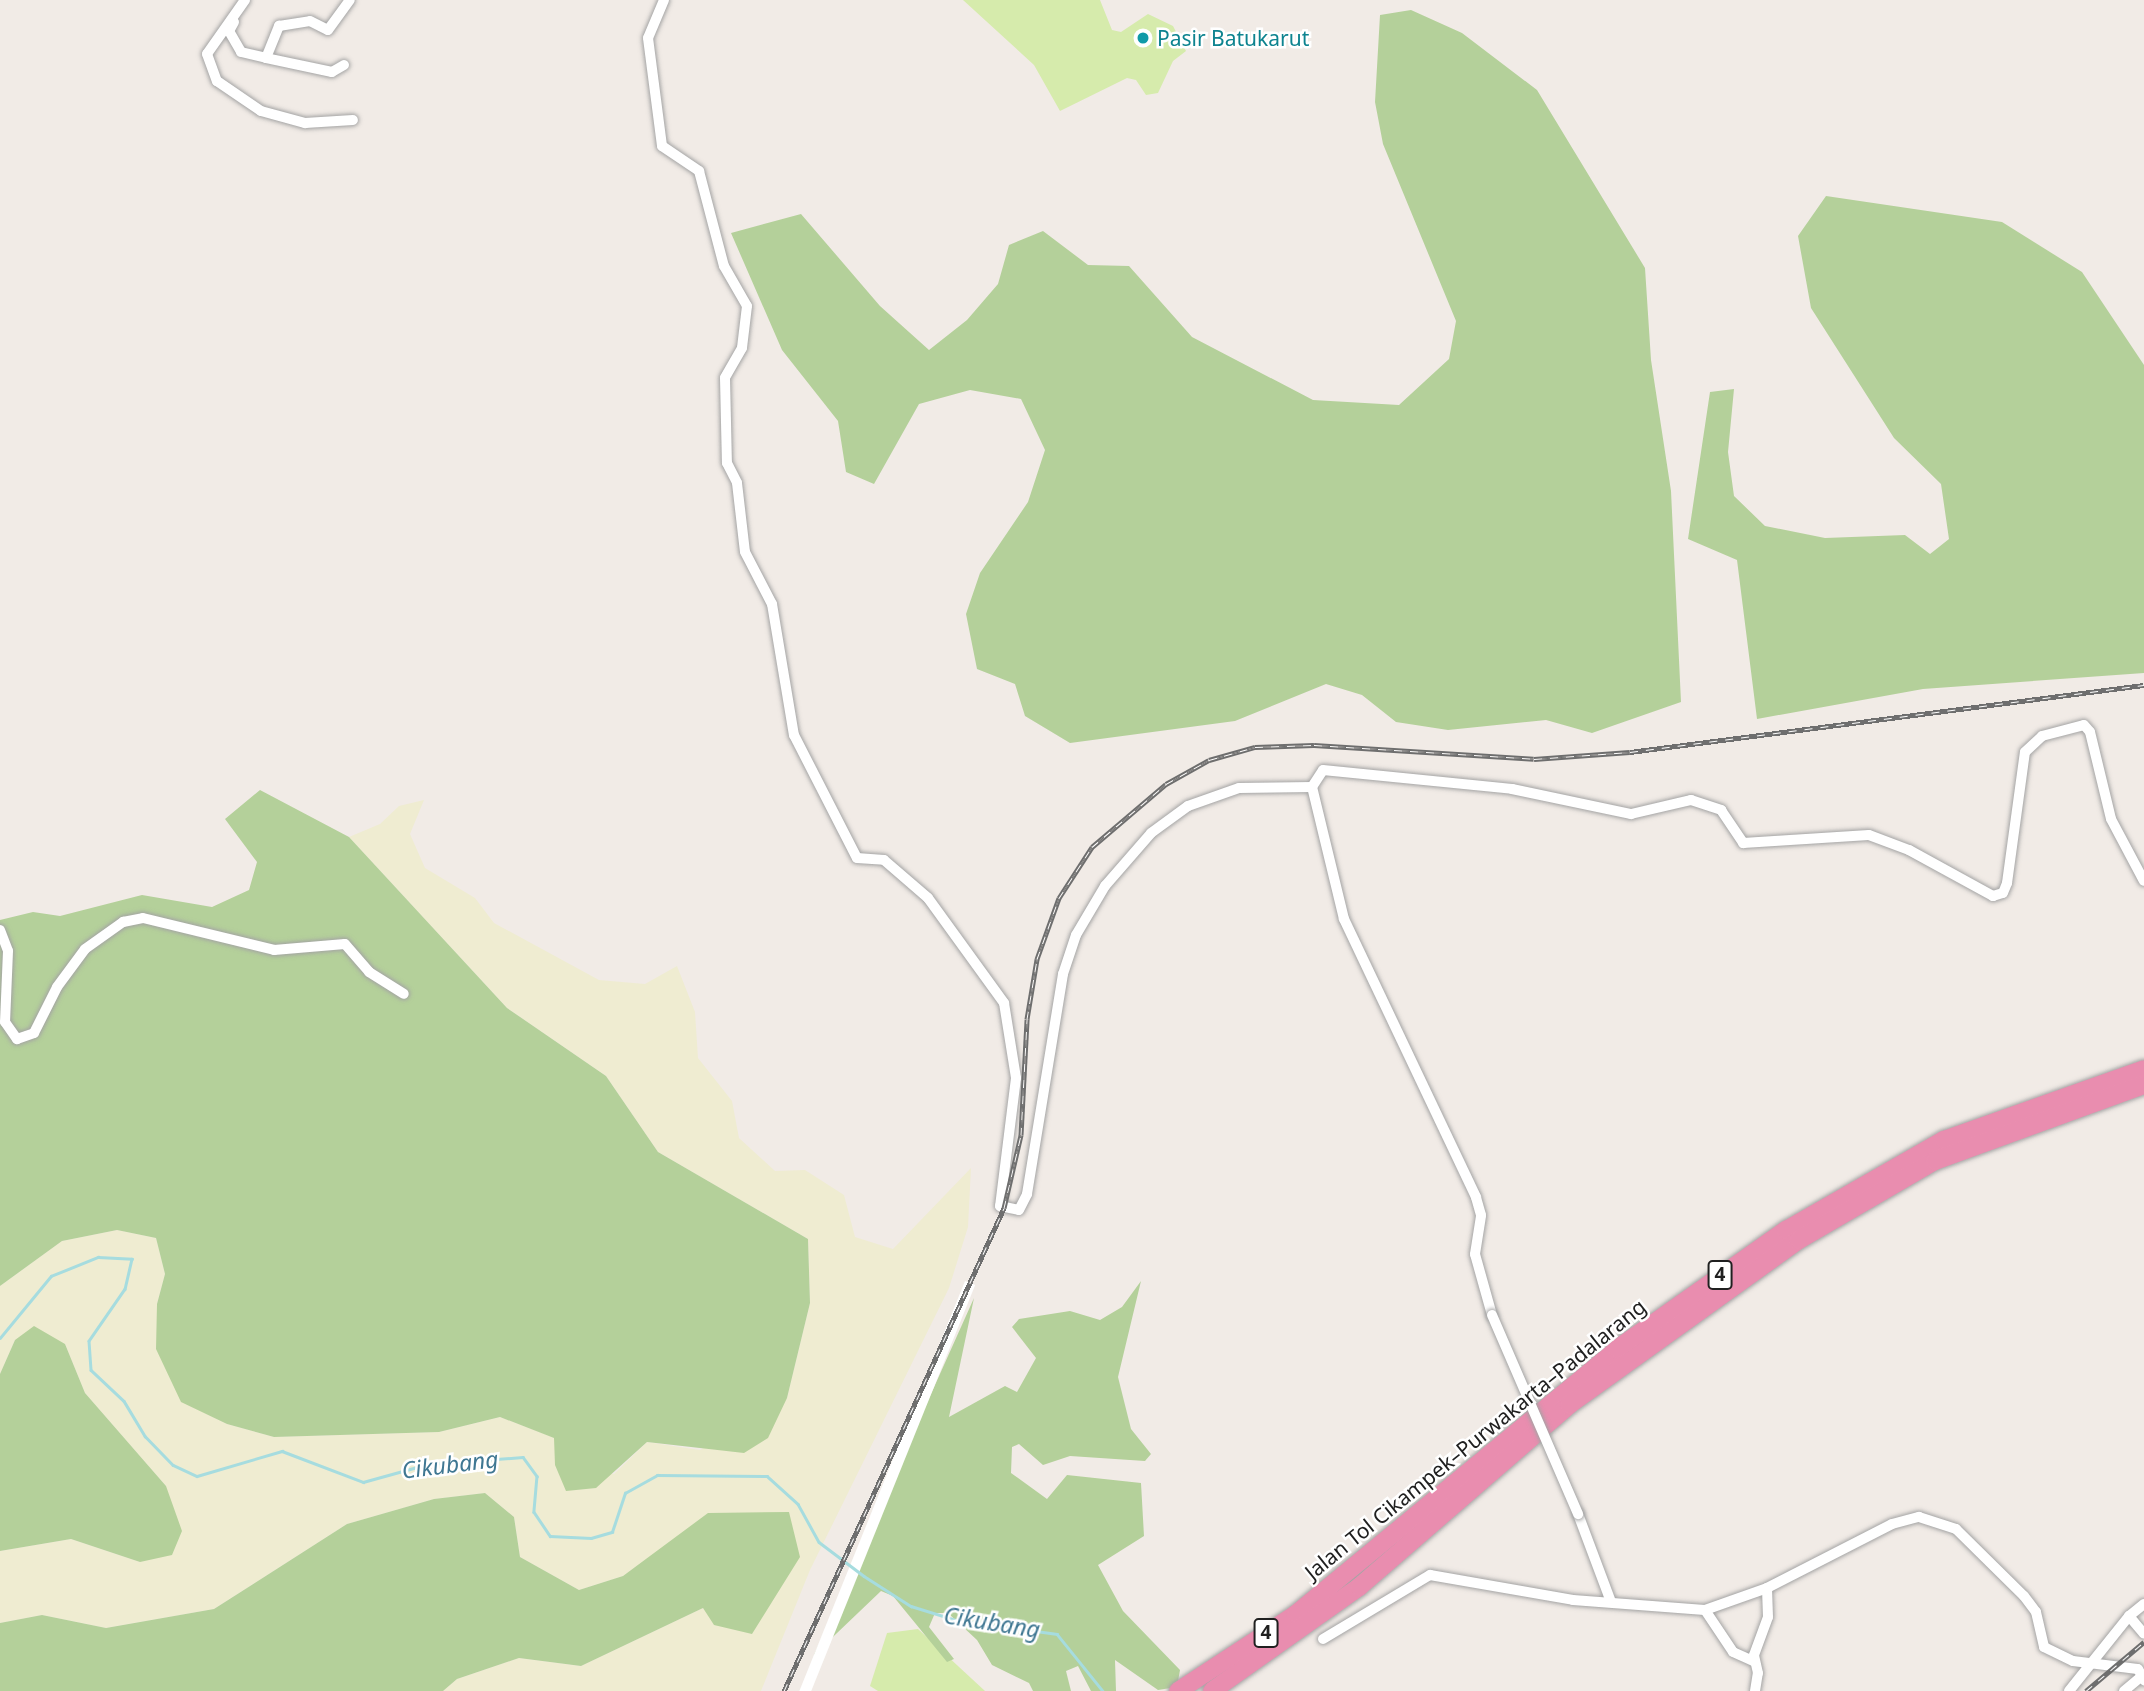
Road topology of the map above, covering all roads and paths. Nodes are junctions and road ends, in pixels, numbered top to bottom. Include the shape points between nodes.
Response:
1 (245, 0) edge
2 (350, 0) edge
3 (664, 0) edge
4 (234, 21) junction
5 (266, 58) junction
6 (344, 65) dead end
7 (353, 120) dead end
8 (1312, 787) junction
9 (2144, 881) edge
10 (0, 930) edge
11 (404, 994) dead end
12 (2144, 1069) edge
13 (2144, 1086) edge
14 (1767, 1588) junction
15 (1611, 1602) junction
16 (2144, 1604) edge
17 (1705, 1610) junction
18 (2129, 1616) junction
19 (2144, 1634) edge
20 (1323, 1639) dead end
21 (1753, 1661) junction
22 (2093, 1664) junction
23 (2143, 1678) edge
24 (1178, 1691) edge
25 (1212, 1691) edge
26 (1755, 1691) edge
27 (2069, 1691) edge
28 (2124, 1691) edge

1 - 4 street
2 - 5 street via 328,30 310,21 279,26
3 - 8 street via 648,38 662,146 699,171 723,266 747,306 741,351 726,378 727,463 737,482 745,552 773,609 794,735 857,858 884,860 928,898 1007,1011 1016,1078 1000,1206 1019,1210 1027,1194 1063,974 1076,935 1104,886 1151,833 1188,806 1239,788
4 - 5 street via 229,31 241,52
4 - 7 street via 215,36 207,54 217,81 261,111 305,123
5 - 6 street via 332,72
8 - 9 street via 1323,770 1337,770 1512,789 1631,814 1691,800 1721,810 1743,843 1869,835 1909,849 1993,896 2003,893 2007,883 2025,752 2042,736 2084,725 2090,732 2111,819
8 - 15 street, bridge via 1351,941 1434,1098 1480,1208 1475,1254 1492,1315
10 - 11 street via 8,951 5,1022 17,1039 34,1033 57,987 85,949 124,922 143,918 274,950 345,944 369,972
12 - 24 highway, Jalan Tol Cikampek–Purwakarta–Padalarang / 4 via 1944,1140 1786,1230 1617,1349 1296,1614
13 - 25 highway, Jalan Tol Cikampek–Purwakarta–Padalarang / 4 via 1935,1161 1799,1240 1569,1405 1359,1587
14 - 17 street
14 - 21 street via 1768,1617
14 - 22 street via 1892,1524 1919,1517 1943,1521 2024,1596 2036,1612 2044,1647 2073,1661
15 - 17 street
15 - 20 street via 1430,1575
16 - 18 street
17 - 21 street via 1732,1653
18 - 19 street
18 - 22 street
21 - 26 street via 1758,1673
22 - 23 street via 2138,1669
22 - 27 street
23 - 28 street

